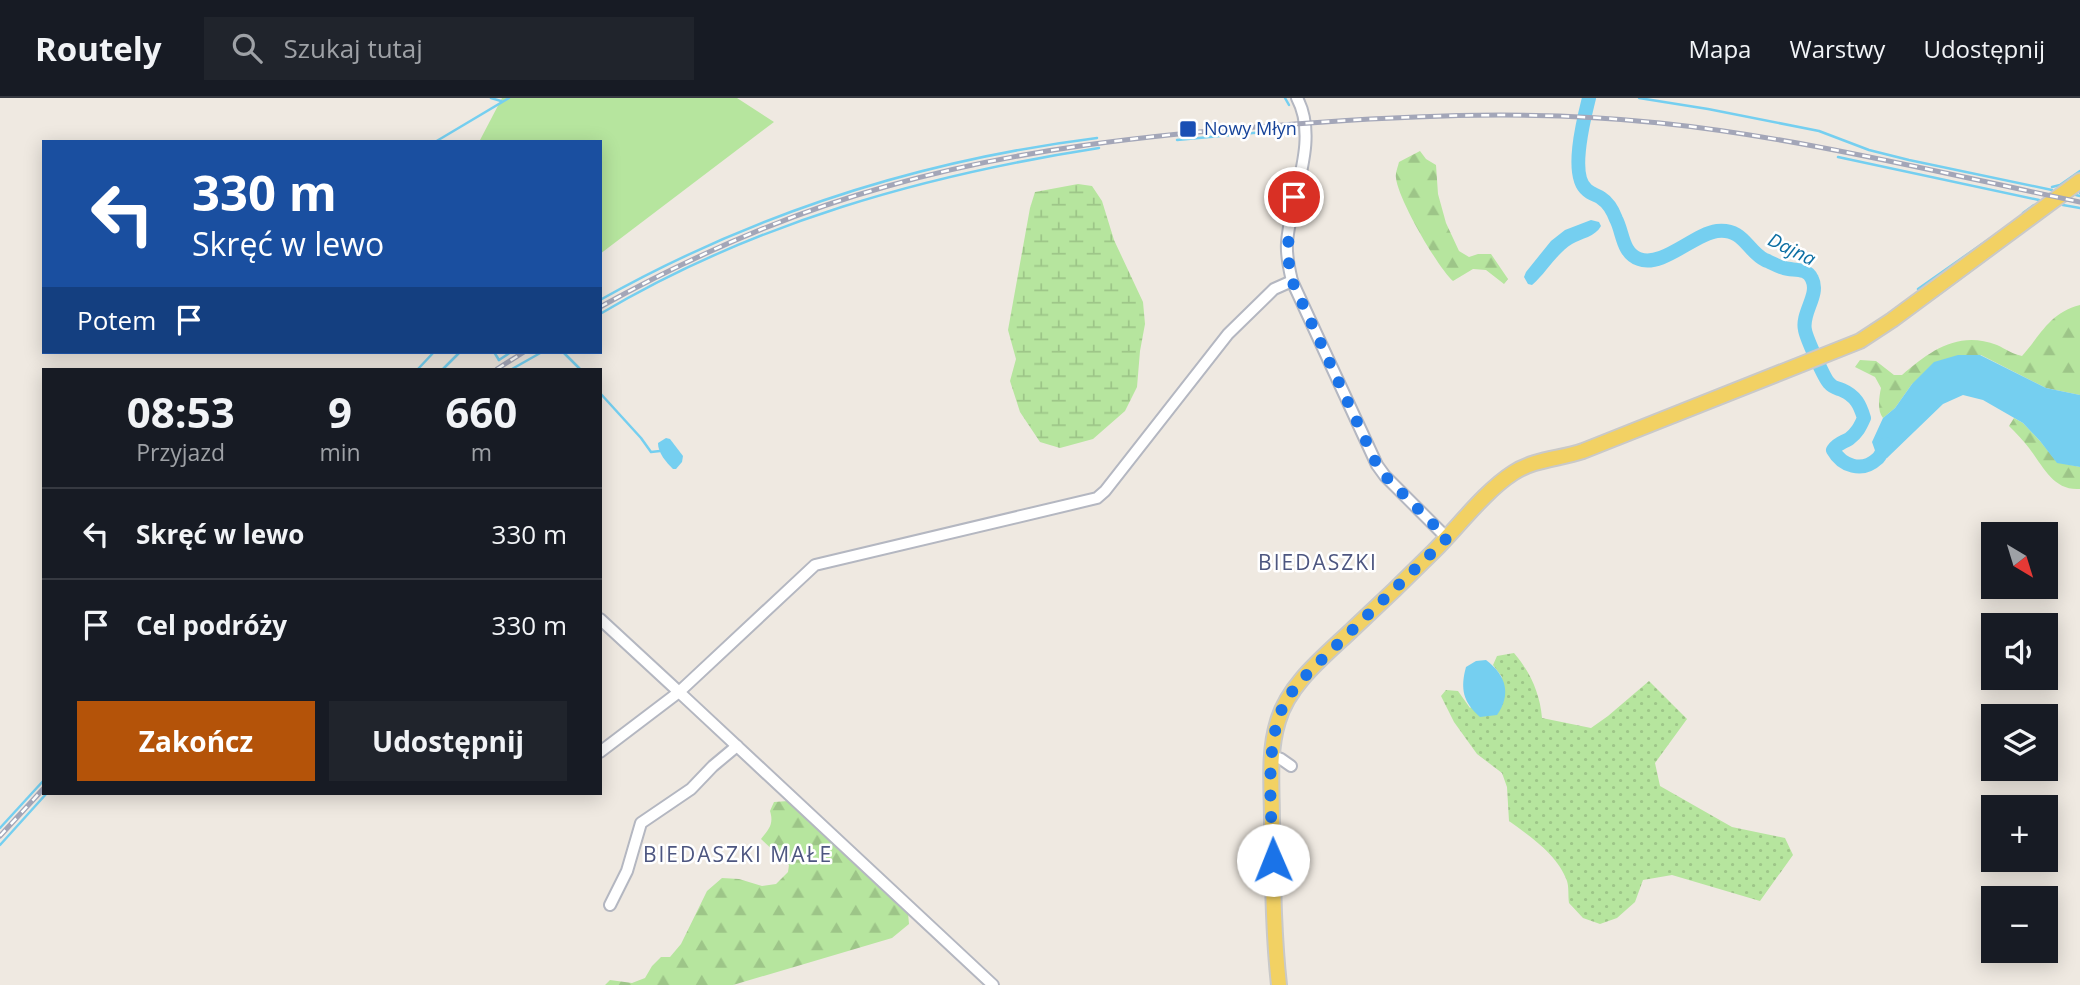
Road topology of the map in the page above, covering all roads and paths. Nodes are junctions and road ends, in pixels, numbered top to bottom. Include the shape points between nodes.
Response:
1 (1297, 98) edge
2 (2080, 181) edge
3 (1292, 281) junction
4 (1447, 538) junction
5 (602, 621) edge
6 (679, 692) junction
7 (737, 746) junction
8 (602, 750) edge
9 (1272, 756) junction
10 (1291, 766) dead end
11 (610, 905) dead end
12 (993, 985) edge
13 (1279, 985) edge

1 - 3 street via 1306,132 1287,243
2 - 4 main road via 1867,337 1583,451 1522,468 1497,486
3 - 4 street via 1377,465
3 - 6 street via 1274,289 1228,334 1097,498 815,565
4 - 9 main road via 1296,687 1283,706
5 - 6 street
6 - 7 street
6 - 8 street
7 - 11 street via 691,789 641,823 627,871
7 - 12 street
9 - 10 street
9 - 13 main road via 1273,908

